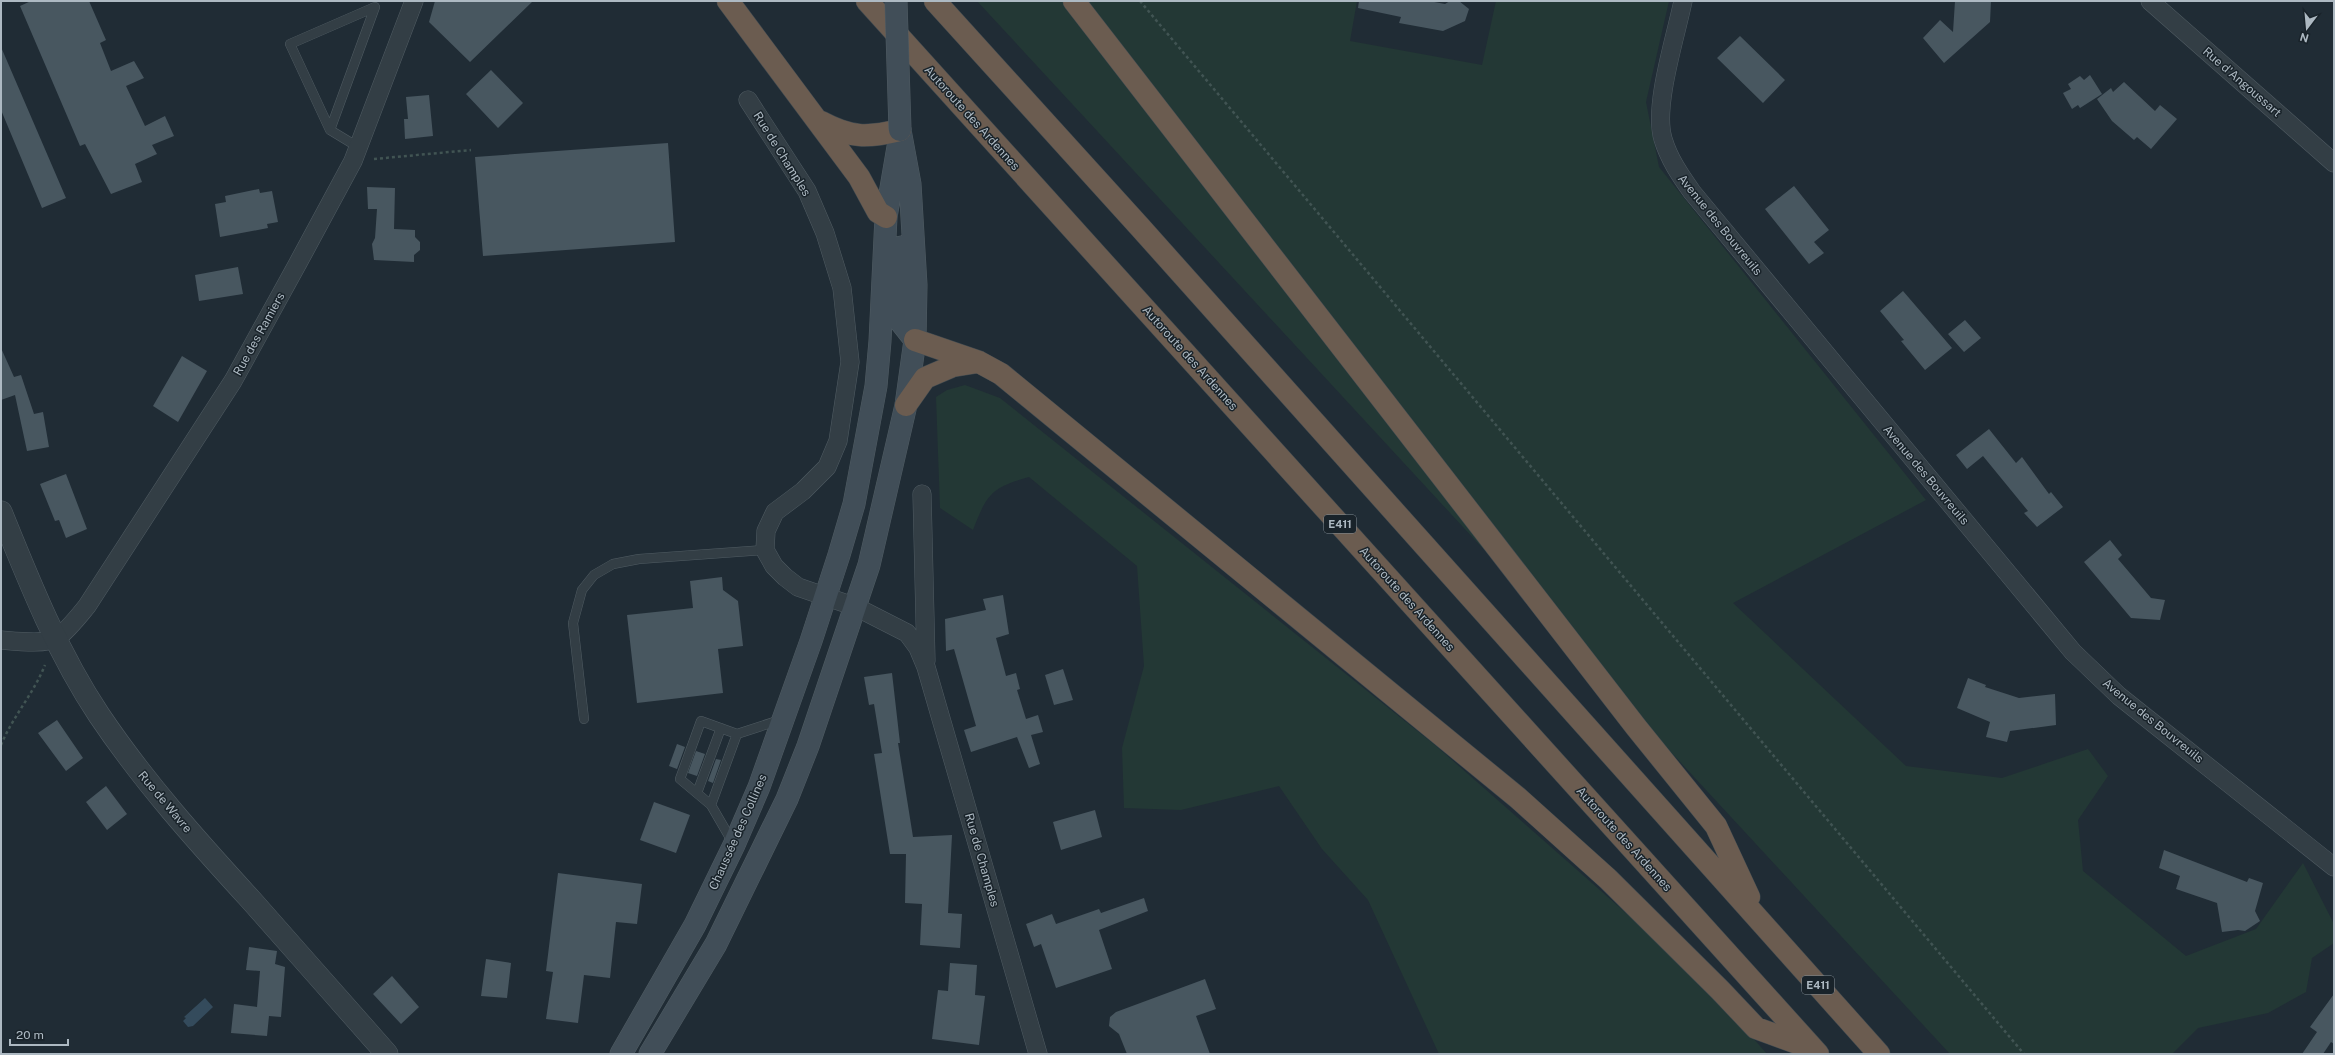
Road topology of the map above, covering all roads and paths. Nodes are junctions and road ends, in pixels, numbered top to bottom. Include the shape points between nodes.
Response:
1 (414, 1) edge
2 (728, 1) edge
3 (867, 1) edge
4 (896, 1) edge
5 (935, 1) edge
6 (1074, 1) edge
7 (1140, 1) edge
8 (1683, 1) edge
9 (2150, 1) edge
10 (376, 4) edge
11 (748, 100) dead end
12 (819, 121) junction
13 (330, 130) junction
14 (900, 130) junction
15 (471, 150) dead end
16 (355, 154) junction
17 (2334, 163) edge
18 (895, 168) junction
19 (886, 218) junction
20 (915, 340) junction
21 (979, 362) junction
22 (906, 405) junction
23 (922, 494) dead end
24 (1, 512) edge
25 (764, 550) junction
26 (826, 596) junction
27 (856, 607) junction
28 (56, 639) junction
29 (1, 640) edge
30 (926, 667) junction
31 (784, 718) junction
32 (584, 719) dead end
33 (721, 728) junction
34 (737, 734) junction
35 (1, 745) edge
36 (697, 793) junction
37 (711, 805) junction
38 (734, 845) junction
39 (2334, 867) edge
40 (1758, 916) junction
41 (1815, 1051) edge
42 (387, 1054) edge
43 (621, 1054) edge
44 (650, 1054) edge
45 (1038, 1054) edge
46 (1879, 1054) edge
47 (2024, 1054) edge

1 - 16 street, Rue des Ramiers
2 - 12 highway
3 - 41 highway, Autoroute des Ardennes / E411
4 - 14 main road, bridge
5 - 40 highway, E411
6 - 40 highway via 1636,727 1716,826
7 - 47 path
8 - 39 street, Avenue des Bouvreuils via 1661,103 1663,137 1676,169 1692,192 2073,652 2119,696
9 - 17 street, Rue d'Angoussart
10 - 13 lane
10 - 13 lane via 290,44
11 - 25 street, Rue de Champles via 807,191 825,233 842,288 850,362 838,441 827,467 803,491 775,512 766,531
12 - 14 highway via 841,133 865,136
12 - 19 highway via 859,177 878,212
13 - 16 lane
14 - 18 main road
14 - 20 main road via 910,184 916,285
15 - 16 path
16 - 28 street, Rue des Ramiers via 233,381 87,606
18 - 19 main road, Chaussée des Collines
18 - 20 main road via 900,205 901,267 898,312 900,321
19 - 26 main road, Chaussée des Collines via 880,341 868,433 854,504
20 - 21 highway
20 - 22 main road
21 - 22 highway via 953,366 925,378
21 - 41 highway via 1014,384 1518,798 1608,879 1756,1028
22 - 27 main road via 882,513
23 - 30 street, Rue de Champles
24 - 28 street, Rue de Wavre
25 - 26 street via 774,566 798,587
25 - 32 lane via 639,559 614,564 594,575 582,590 573,623
26 - 27 street, Rue de Champles
26 - 31 main road, Chaussée des Collines
27 - 30 street, Rue de Champles via 907,633 918,648
27 - 44 main road via 787,799 716,944
28 - 29 street via 34,642
28 - 35 path via 39,680 19,709
28 - 42 street, Rue de Wavre via 98,714 150,786
30 - 45 street, Rue de Champles
31 - 34 lane
31 - 38 main road, Chaussée des Collines via 759,787
33 - 34 lane
33 - 36 lane
33 - 36 lane via 701,721 680,779
34 - 37 lane
36 - 37 lane
37 - 38 lane
38 - 43 main road, Chaussée des Collines via 695,925
40 - 46 highway, E411

